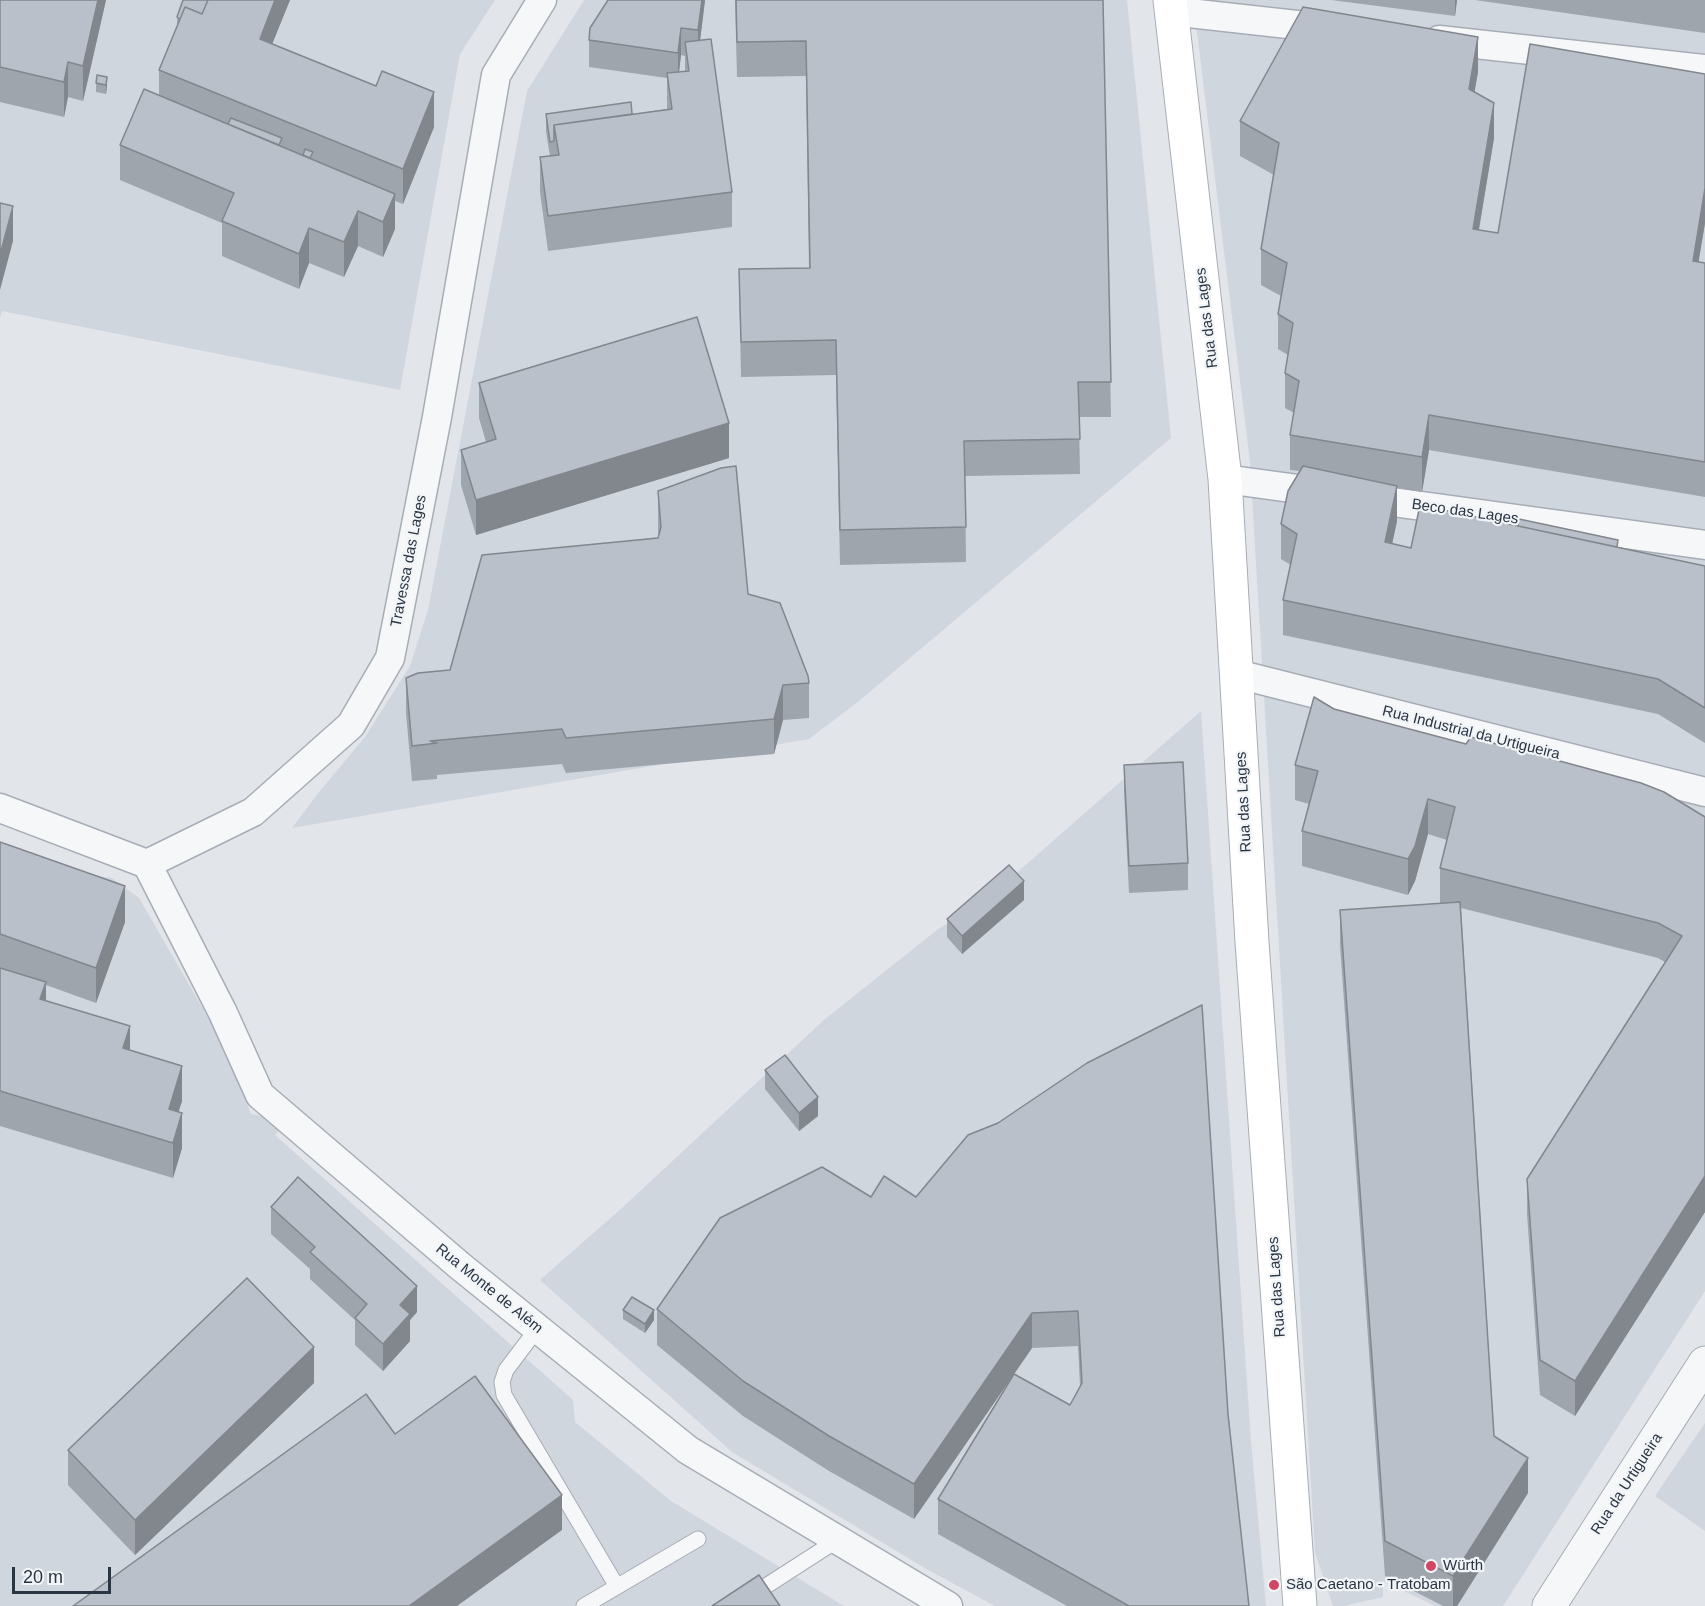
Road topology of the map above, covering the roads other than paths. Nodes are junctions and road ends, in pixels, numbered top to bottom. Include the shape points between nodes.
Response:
1 (542, 0) edge
2 (1170, 6) edge
3 (1361, 32) edge
4 (1408, 37) edge
5 (1705, 69) edge
6 (1225, 479) junction
7 (1705, 545) edge
8 (1237, 674) junction
9 (1705, 792) edge
10 (0, 808) edge
11 (147, 864) junction
12 (537, 1329) junction
13 (1705, 1362) edge
14 (698, 1539) dead end
15 (839, 1539) junction
16 (616, 1585) junction
17 (584, 1606) edge
18 (735, 1606) edge
19 (948, 1606) edge
20 (1300, 1606) edge
21 (1549, 1606) edge

1 - 11 street, Travessa das Lages via 496,75 437,417 390,658 351,725 253,812
2 - 3 street
2 - 6 main road, Rua das Lages
4 - 5 street
6 - 7 street, Beco das Lages
6 - 8 main road, Rua das Lages
8 - 9 street, Rua Industrial da Urtigueira
8 - 20 main road, Rua das Lages via 1252,942
10 - 11 street
11 - 12 street, Rua Monte de Além via 260,1095
12 - 15 street, Rua Monte de Além via 688,1450
12 - 16 lane via 506,1370 502,1382 504,1395
13 - 21 street, Rua da Urtigueira
14 - 16 lane
15 - 18 lane
15 - 19 street, Rua Monte de Além
16 - 17 lane

